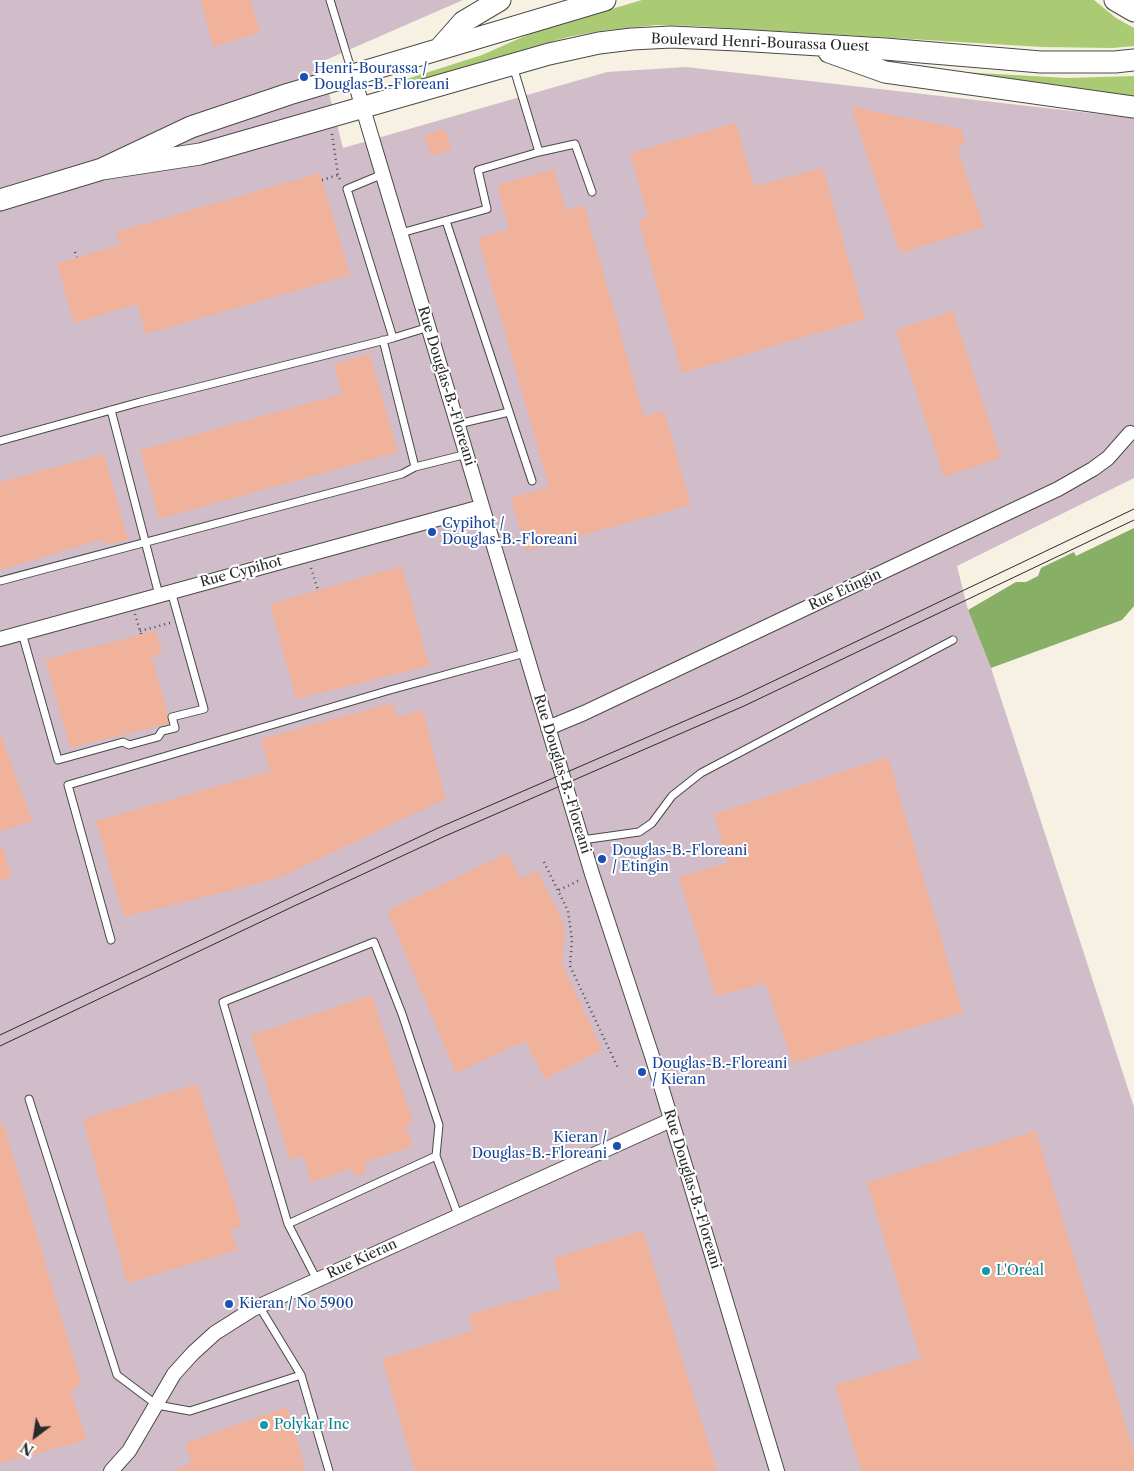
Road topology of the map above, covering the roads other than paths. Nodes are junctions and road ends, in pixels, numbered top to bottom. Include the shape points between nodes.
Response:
1 (330, 0) edge
2 (500, 0) edge
3 (605, 0) edge
4 (1115, 0) edge
5 (1134, 11) edge
6 (805, 44) junction
7 (440, 49) junction
8 (1134, 60) edge
9 (512, 64) junction
10 (353, 75) junction
11 (1134, 107) edge
12 (363, 108) junction
13 (539, 152) junction
14 (102, 169) junction
15 (383, 174) junction
16 (592, 192) dead end
17 (0, 200) edge
18 (446, 221) junction
19 (401, 233) junction
20 (429, 327) junction
21 (393, 338) junction
22 (383, 340) junction
23 (111, 410) junction
24 (509, 412) junction
25 (458, 424) junction
26 (1130, 433) dead end
27 (0, 441) edge
28 (467, 454) junction
29 (414, 468) junction
30 (532, 481) dead end
31 (482, 507) junction
32 (145, 542) junction
33 (0, 581) edge
34 (165, 593) junction
35 (22, 633) junction
36 (0, 639) edge
37 (953, 640) dead end
38 (525, 653) junction
39 (548, 728) junction
40 (582, 840) junction
41 (111, 940) dead end
42 (29, 1099) dead end
43 (671, 1120) junction
44 (436, 1156) junction
45 (458, 1215) junction
46 (288, 1224) junction
47 (317, 1280) junction
48 (259, 1306) junction
49 (301, 1375) junction
50 (157, 1405) junction
51 (111, 1471) edge
52 (329, 1471) edge
53 (777, 1471) edge

1 - 10 lane
2 - 7 main road via 463,22
3 - 7 main road, Boulevard Henri-Bourassa Ouest
4 - 5 main road
6 - 8 main road, Boulevard Henri-Bourassa Ouest via 1041,62
6 - 9 main road, Boulevard Henri-Bourassa Ouest via 687,37 632,39 571,48
6 - 11 main road via 885,72
7 - 10 main road, Boulevard Henri-Bourassa Ouest
9 - 12 main road, Boulevard Henri-Bourassa Ouest
9 - 13 lane
10 - 12 street, Rue Douglas-B.-Floreani
10 - 14 main road, Boulevard Henri-Bourassa Ouest via 192,127
12 - 14 main road, Boulevard Henri-Bourassa Ouest via 200,154
12 - 15 street, Rue Douglas-B.-Floreani
13 - 16 lane via 575,144
13 - 18 lane via 478,170 487,208
14 - 17 main road, Boulevard Henri-Bourassa Ouest
15 - 19 street, Rue Douglas-B.-Floreani
15 - 21 lane via 347,189
18 - 19 lane
18 - 24 lane
19 - 20 street, Rue Douglas-B.-Floreani
20 - 21 lane
20 - 25 street, Rue Douglas-B.-Floreani
21 - 22 lane
22 - 23 lane
22 - 29 lane
23 - 27 lane
23 - 32 lane
24 - 25 lane
24 - 30 lane
25 - 28 street, Rue Douglas-B.-Floreani
26 - 39 street, Rue Etingin via 1108,458 1058,489
28 - 29 lane
28 - 31 street, Rue Douglas-B.-Floreani
29 - 32 lane via 402,474
31 - 34 street, Rue Cypihot
31 - 38 street, Rue Douglas-B.-Floreani
32 - 33 lane
32 - 34 lane
34 - 35 street, Rue Cypihot
34 - 35 lane via 204,709 172,717 175,728 162,731 158,737 129,745 123,742 58,760
35 - 36 street, Rue Cypihot
37 - 40 lane via 700,773 672,796 652,823 639,832
38 - 39 street, Rue Douglas-B.-Floreani
38 - 41 lane via 68,785
39 - 40 street, Rue Douglas-B.-Floreani
40 - 43 street, Rue Douglas-B.-Floreani
42 - 50 lane via 117,1375
43 - 45 street, Rue Kieran
43 - 53 street, Rue Douglas-B.-Floreani
44 - 45 lane
44 - 46 lane
44 - 46 lane via 439,1126 374,942 222,1002
45 - 47 street, Rue Kieran
46 - 47 lane
47 - 48 street, Rue Kieran
48 - 49 lane
48 - 50 street, Rue Kieran via 215,1333 193,1352 174,1374
49 - 50 lane via 190,1411
49 - 52 lane
50 - 51 street, Rue Kieran via 129,1451

